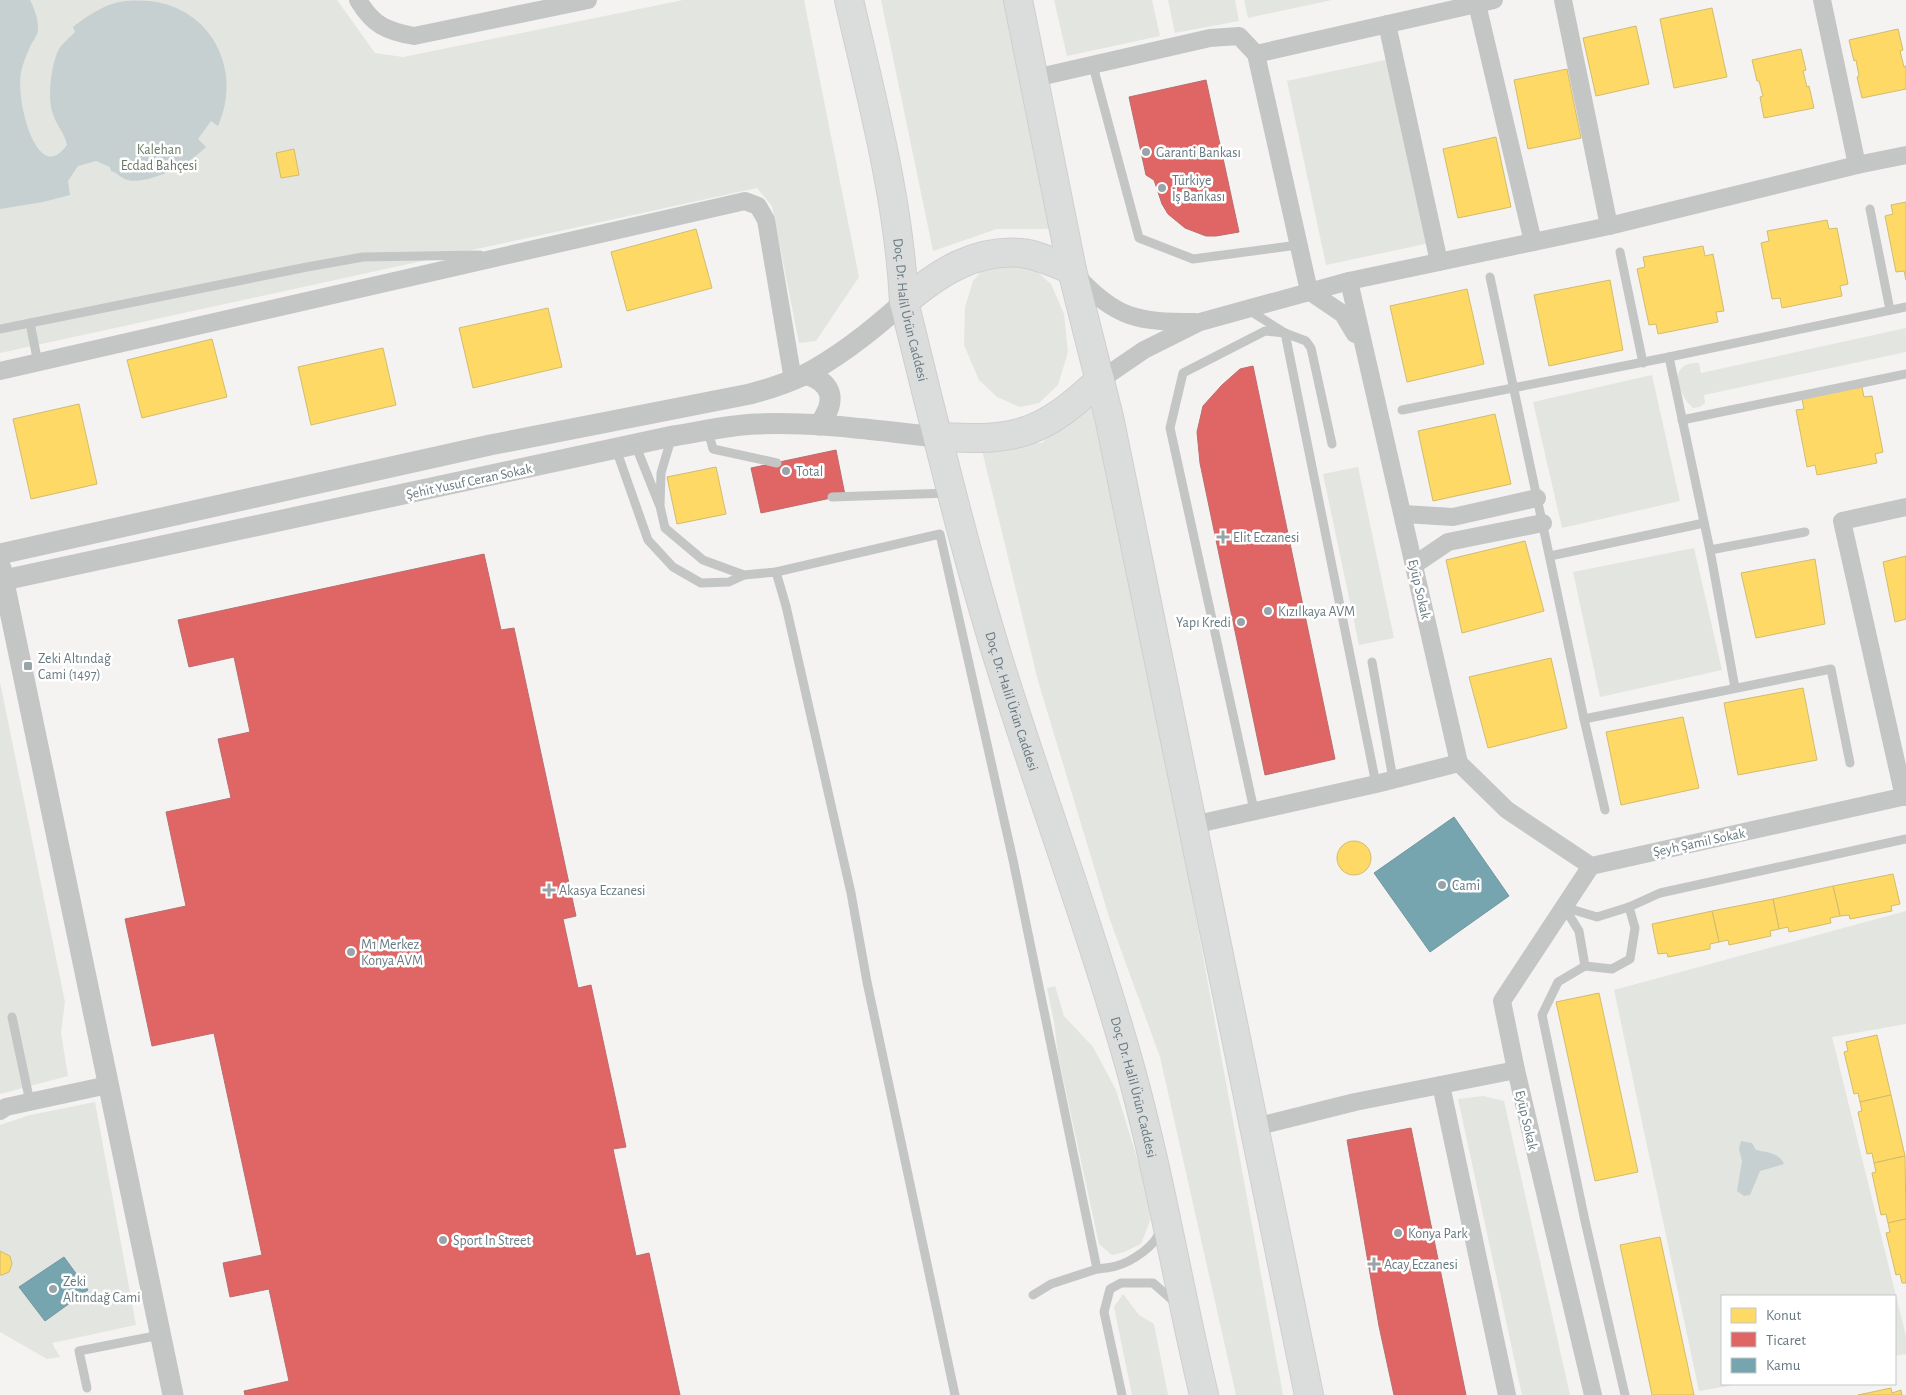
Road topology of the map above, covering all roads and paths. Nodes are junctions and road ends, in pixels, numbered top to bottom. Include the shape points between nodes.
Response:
1 (358, 0) edge
2 (588, 0) edge
3 (849, 0) edge
4 (1018, 0) edge
5 (1494, 0) edge
6 (1562, 0) edge
7 (1822, 0) edge
8 (1477, 4) junction
9 (1387, 24) junction
10 (1256, 54) junction
11 (1093, 66) junction
12 (1034, 78) junction
13 (1906, 155) edge
14 (1857, 165) junction
15 (1870, 209) dead end
16 (1608, 226) junction
17 (1533, 242) junction
18 (1298, 245) junction
19 (1620, 252) dead end
20 (508, 254) junction
21 (1439, 262) junction
22 (1072, 270) junction
23 (1490, 276) dead end
24 (1348, 281) junction
25 (1309, 292) junction
26 (904, 302) junction
27 (1906, 307) edge
28 (1247, 309) junction
29 (1890, 310) junction
30 (30, 322) junction
31 (1200, 322) junction
32 (0, 329) edge
33 (1285, 333) junction
34 (1365, 351) junction
35 (1669, 357) junction
36 (38, 363) junction
37 (1643, 363) junction
38 (0, 371) edge
39 (1906, 376) edge
40 (799, 377) junction
41 (1100, 380) junction
42 (1514, 389) junction
43 (1402, 410) dead end
44 (1682, 420) junction
45 (819, 425) junction
46 (708, 430) junction
47 (673, 436) junction
48 (938, 437) junction
49 (1332, 444) dead end
50 (626, 446) junction
51 (777, 463) dead end
52 (952, 493) junction
53 (832, 497) dead end
54 (1537, 498) junction
55 (660, 506) junction
56 (1906, 507) edge
57 (1403, 514) junction
58 (1704, 523) junction
59 (1542, 524) junction
60 (1805, 532) dead end
61 (1710, 550) junction
62 (0, 554) edge
63 (1550, 556) junction
64 (1414, 564) junction
65 (2, 571) edge
66 (776, 572) junction
67 (744, 576) junction
68 (1372, 662) dead end
69 (1736, 688) junction
70 (1584, 719) junction
71 (1459, 763) junction
72 (1850, 763) dead end
73 (1384, 782) junction
74 (1905, 797) edge
75 (1254, 810) junction
76 (1605, 810) dead end
77 (1193, 825) junction
78 (1906, 839) edge
79 (1590, 866) junction
80 (1564, 907) junction
81 (1629, 907) junction
82 (1585, 966) junction
83 (12, 1017) dead end
84 (1516, 1070) junction
85 (108, 1085) junction
86 (1441, 1085) junction
87 (30, 1102) junction
88 (0, 1111) edge
89 (1255, 1127) junction
90 (1164, 1206) junction
91 (1096, 1269) junction
92 (1033, 1295) dead end
93 (1184, 1311) junction
94 (160, 1335) junction
95 (87, 1388) dead end
96 (1305, 1388) edge
97 (173, 1395) edge
98 (955, 1395) edge
99 (1122, 1395) edge
100 (1204, 1395) edge
101 (1507, 1395) edge
102 (1593, 1395) edge
103 (1625, 1395) edge

1 - 2 street via 367,15 390,32 414,36
3 - 26 main road, Doç. Dr. Halil Ürün Caddesi via 894,206 903,268
4 - 12 main road
5 - 8 street
6 - 16 street
7 - 14 street
8 - 9 street
8 - 17 street
9 - 10 street
9 - 21 street
10 - 11 street via 1239,36 1210,38
10 - 18 street
11 - 12 street
11 - 18 lane via 1138,238 1193,259
12 - 22 main road
13 - 14 street
14 - 16 street
15 - 29 lane
16 - 17 street
17 - 21 street
18 - 25 street
19 - 37 lane
20 - 30 lane via 363,257
20 - 36 street
20 - 40 street via 745,201 758,206 766,220
21 - 24 street
22 - 26 main road via 1022,253 993,254 967,260 942,272
22 - 31 street via 1090,291 1121,313 1160,322
22 - 41 main road
23 - 42 lane
24 - 25 street
24 - 34 street, Eyüp Sokak
25 - 28 street
25 - 34 street via 1343,314
26 - 40 street via 857,341
26 - 48 main road, Doç. Dr. Halil Ürün Caddesi
27 - 29 lane
28 - 31 street
28 - 33 lane
29 - 35 lane
30 - 32 lane
30 - 36 lane
31 - 41 street via 1144,350
33 - 49 lane via 1306,341 1311,348
33 - 73 lane
33 - 75 lane via 1265,331 1183,373 1170,428
34 - 57 street, Eyüp Sokak
35 - 37 lane
35 - 44 lane
36 - 38 street
37 - 42 lane
39 - 44 lane
40 - 45 street via 815,377 825,384 830,394 830,406
40 - 62 street via 750,394 490,445
41 - 48 main road via 1064,410 1021,433 995,437
41 - 77 main road
42 - 43 lane
42 - 54 lane
44 - 58 lane
45 - 46 street, Şehit Yusuf Ceran Sokak via 755,424
45 - 48 street, Şehit Yusuf Ceran Sokak
46 - 47 street, Şehit Yusuf Ceran Sokak
46 - 51 lane via 713,449
47 - 50 street, Şehit Yusuf Ceran Sokak
47 - 55 lane via 661,473
48 - 52 main road, Doç. Dr. Halil Ürün Caddesi
50 - 55 lane
50 - 65 street, Şehit Yusuf Ceran Sokak
50 - 67 lane via 648,540 673,567 701,583 729,582
52 - 53 lane
52 - 90 main road, Doç. Dr. Halil Ürün Caddesi via 1003,674 1103,974
54 - 57 street via 1453,517
54 - 59 lane
55 - 67 lane via 665,528 704,560
56 - 74 street via 1842,521
57 - 64 street, Eyüp Sokak
58 - 61 lane
58 - 63 lane
59 - 63 lane
59 - 64 street via 1448,542
60 - 61 lane
61 - 69 lane
63 - 70 lane
64 - 71 street, Eyüp Sokak
65 - 85 street
66 - 67 lane
66 - 91 lane via 940,534 1013,860
66 - 98 lane via 849,884
68 - 73 lane
69 - 70 lane
69 - 72 lane via 1831,669
70 - 76 lane
71 - 73 street
71 - 79 street via 1507,810
73 - 75 street
74 - 79 street, Şeyh Şamil Sokak
75 - 77 street
77 - 89 main road
78 - 81 lane via 1660,893
79 - 80 street, Eyüp Sokak
80 - 81 lane via 1597,917
80 - 82 lane via 1579,932
80 - 84 street, Eyüp Sokak via 1502,1001
81 - 82 lane via 1635,928 1630,959 1612,969
82 - 103 lane via 1558,982 1542,1015
83 - 87 lane
84 - 86 street
84 - 102 street, Eyüp Sokak
85 - 87 street
85 - 94 street
86 - 89 street
86 - 101 street
87 - 88 street
89 - 96 main road
90 - 91 lane via 1159,1234 1142,1254 1116,1266
90 - 93 main road, Doç. Dr. Halil Ürün Caddesi
91 - 92 lane via 1051,1284
93 - 99 lane via 1153,1283 1121,1283 1110,1289 1104,1312
93 - 100 main road, Doç. Dr. Halil Ürün Caddesi
94 - 95 lane via 79,1351
94 - 97 street

